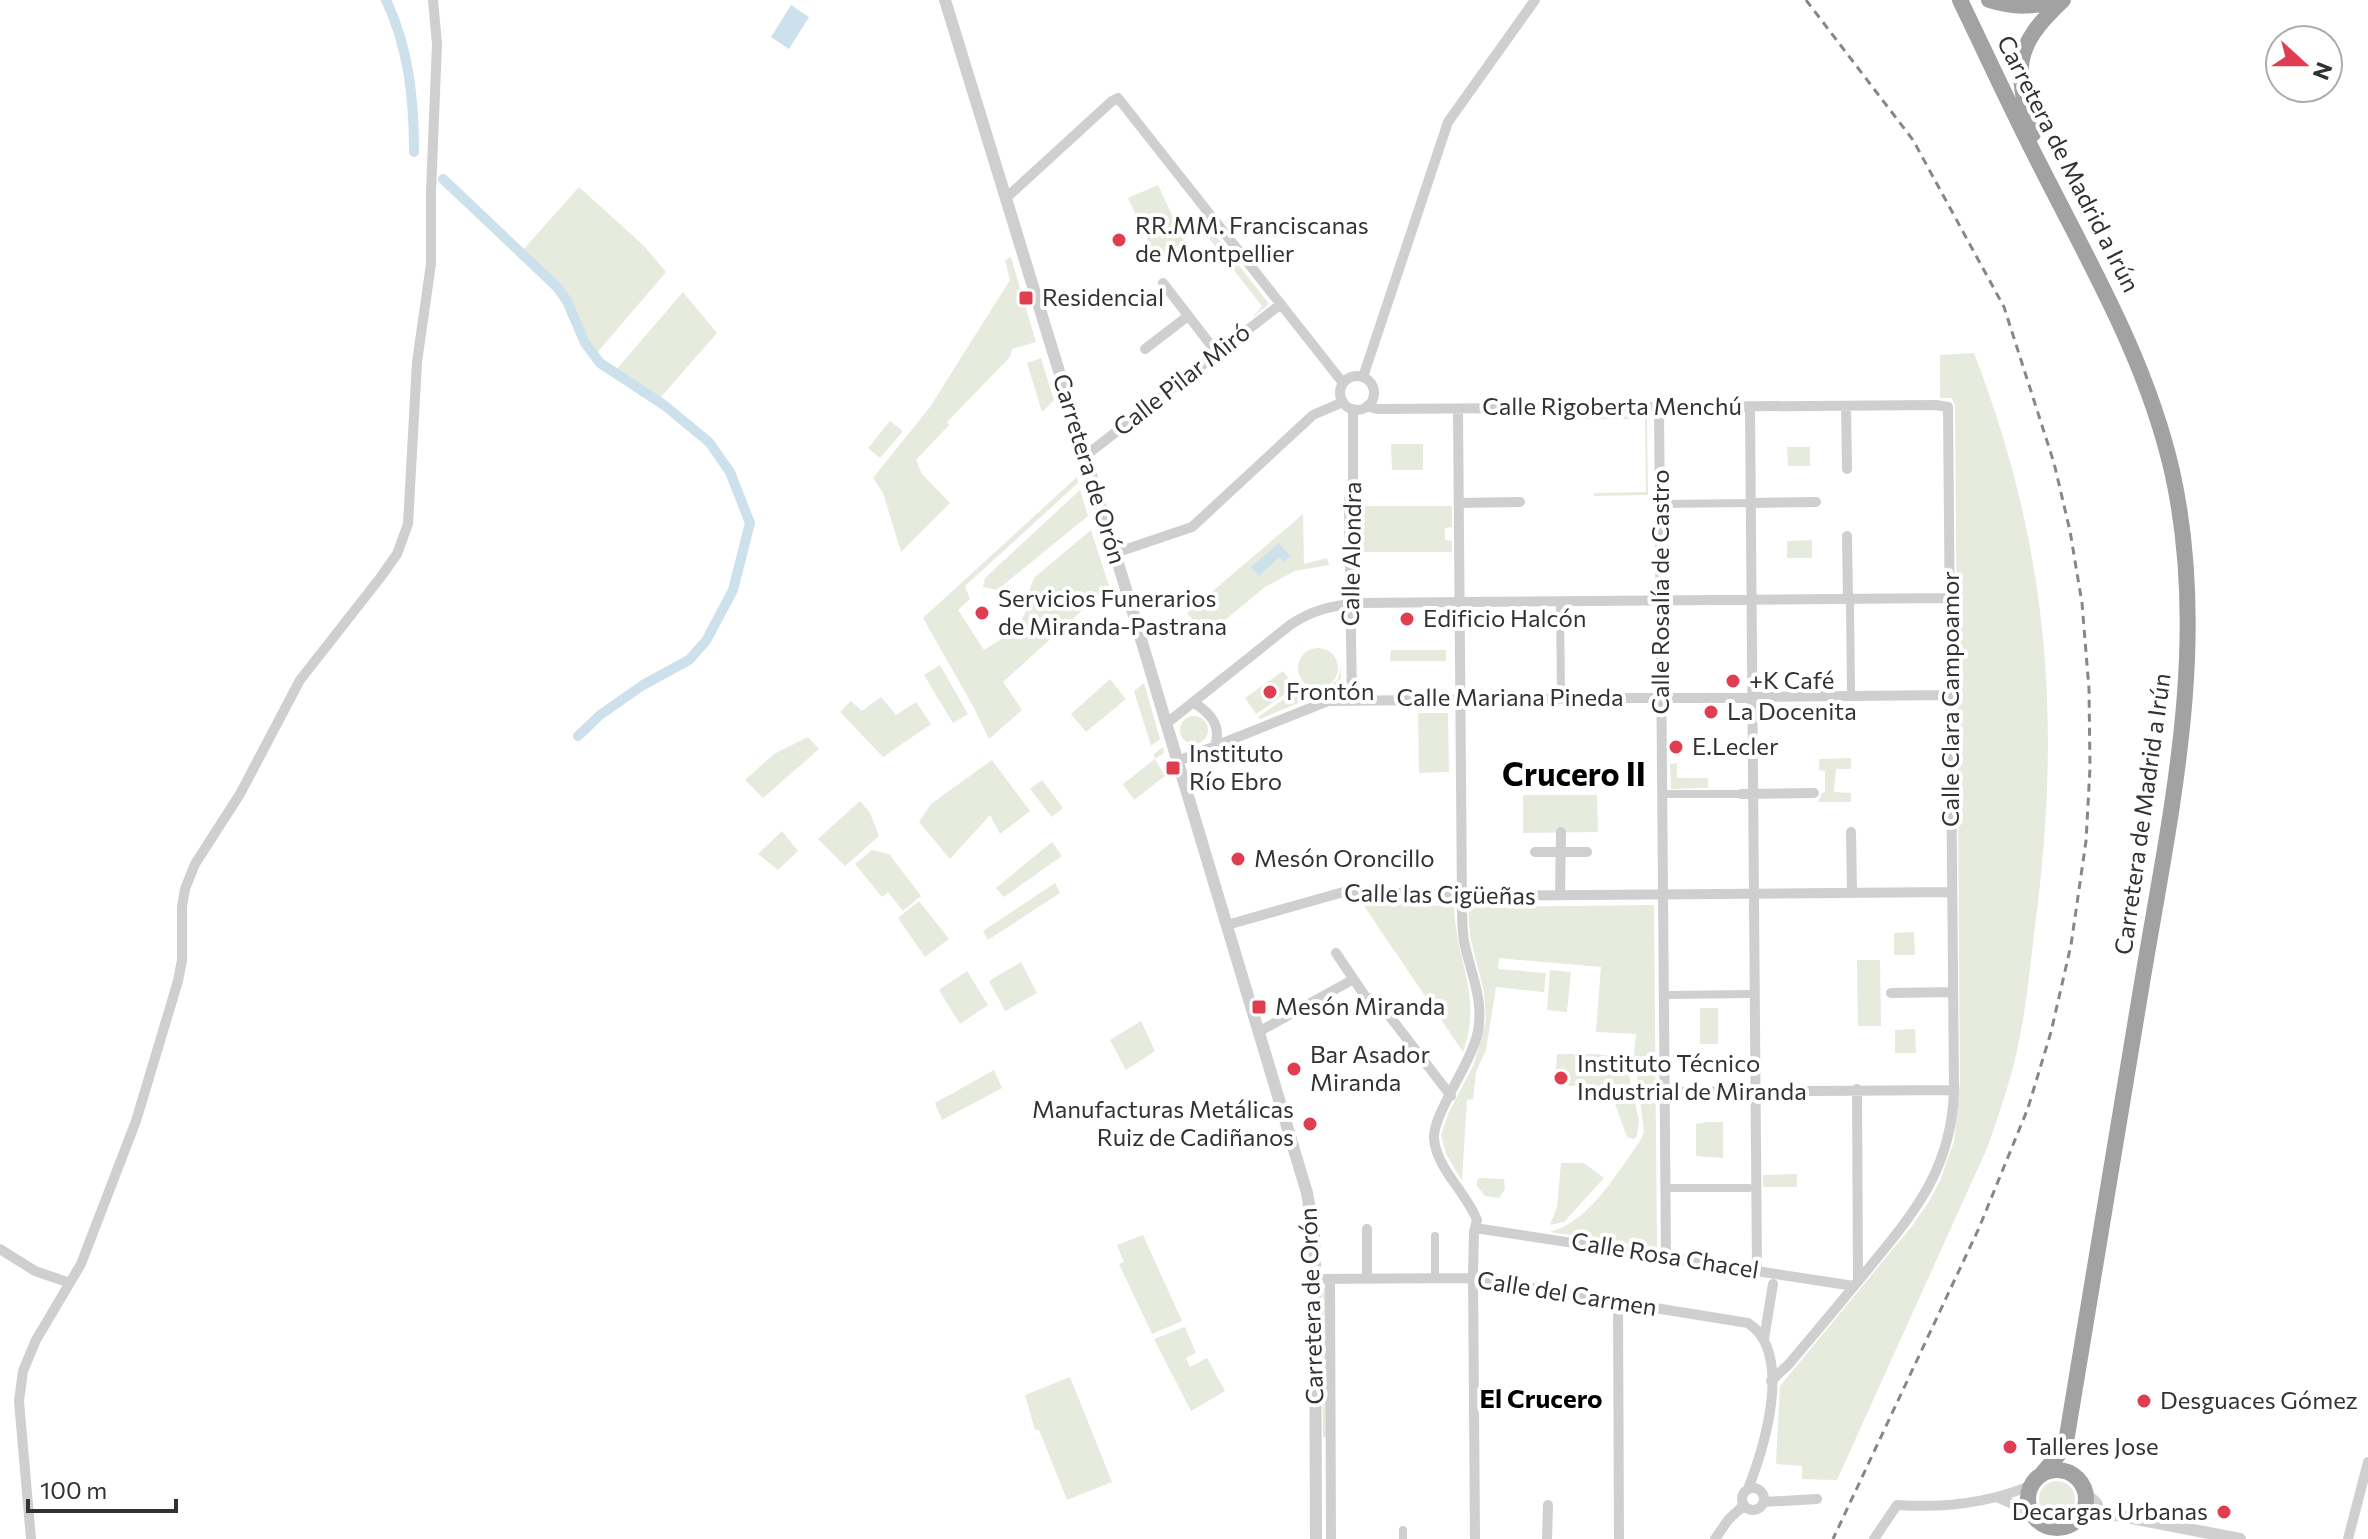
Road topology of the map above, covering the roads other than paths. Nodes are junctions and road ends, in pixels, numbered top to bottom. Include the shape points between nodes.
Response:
1 (433, 0) edge
2 (945, 0) edge
3 (1535, 0) edge
4 (1960, 0) edge
5 (1989, 0) edge
6 (2061, 0) edge
7 (2042, 170) junction
8 (1006, 198) junction
9 (1163, 283) dead end
10 (1281, 304) junction
11 (1188, 316) junction
12 (1145, 349) dead end
13 (1214, 349) junction
14 (1363, 377) junction
15 (1343, 383) junction
16 (1348, 406) junction
17 (1750, 406) junction
18 (1846, 406) junction
19 (1947, 406) joint
20 (1659, 407) junction
21 (1372, 408) junction
22 (1458, 409) junction
23 (1085, 456) junction
24 (1847, 469) dead end
25 (1520, 502) dead end
26 (1816, 502) dead end
27 (1459, 503) junction
28 (1750, 503) junction
29 (1660, 504) junction
30 (1847, 536) dead end
31 (1115, 553) junction
32 (1950, 598) junction
33 (1750, 600) junction
34 (1661, 601) junction
35 (1849, 602) junction
36 (1459, 603) junction
37 (1350, 604) junction
38 (1560, 607) dead end
39 (1851, 690) dead end
40 (1561, 693) dead end
41 (1950, 695) junction
42 (1661, 697) junction
43 (1751, 697) junction
44 (1460, 699) junction
45 (1352, 700) junction
46 (1193, 702) junction
47 (1167, 723) junction
48 (1215, 746) junction
49 (1178, 761) junction
50 (1814, 793) dead end
51 (1669, 794) dead end
52 (1746, 794) junction
53 (1561, 832) dead end
54 (1851, 832) dead end
55 (1535, 852) dead end
56 (1560, 852) junction
57 (1587, 852) dead end
58 (1952, 892) junction
59 (1852, 893) junction
60 (1753, 894) junction
61 (1560, 895) junction
62 (1663, 895) junction
63 (1461, 896) junction
64 (1227, 925) junction
65 (1336, 953) dead end
66 (1352, 980) junction
67 (1953, 992) junction
68 (1891, 993) dead end
69 (1748, 994) dead end
70 (1670, 995) dead end
71 (1260, 1031) junction
72 (1857, 1089) junction
73 (1954, 1090) junction
74 (1756, 1091) junction
75 (1665, 1092) junction
76 (1451, 1096) junction
77 (1672, 1188) dead end
78 (1749, 1188) dead end
79 (1475, 1228) junction
80 (1367, 1229) dead end
81 (1435, 1236) dead end
82 (0, 1249) edge
83 (1666, 1257) junction
84 (1757, 1270) junction
85 (1435, 1273) dead end
86 (1315, 1279) junction
87 (1330, 1279) junction
88 (1367, 1279) junction
89 (1473, 1279) junction
90 (70, 1283) junction
91 (1856, 1283) junction
92 (1773, 1284) dead end
93 (1618, 1302) junction
94 (1763, 1336) junction
95 (1771, 1381) junction
96 (2067, 1436) junction
97 (2368, 1462) edge
98 (2037, 1479) junction
99 (2083, 1487) junction
100 (1748, 1489) junction
101 (1999, 1498) junction
102 (1817, 1499) dead end
103 (1764, 1502) junction
104 (1548, 1505) dead end
105 (1744, 1505) junction
106 (2100, 1512) junction
107 (2077, 1520) junction
108 (2039, 1525) edge
109 (31, 1539) edge
110 (1316, 1539) edge
111 (1331, 1539) edge
112 (1475, 1539) edge
113 (1547, 1539) edge
114 (1619, 1539) edge
115 (1715, 1539) edge
116 (1874, 1539) edge
117 (2061, 1539) edge
118 (2240, 1539) edge
119 (2348, 1539) edge

1 - 90 street via 437,44 431,264 417,362 404,539 300,680 189,876 182,907 182,960 166,1021 136,1121
2 - 8 street, Carretera de Orón
3 - 14 street via 1448,122
4 - 7 highway, Carretera de Madrid a Irún
5 - 6 highway via 2035,7
6 - 7 highway via 2029,35 2020,60 2020,82
7 - 96 highway, Carretera de Madrid a Irún via 2119,318 2158,418 2181,516 2189,606 2189,659 2176,776
8 - 10 street via 1118,98
8 - 23 street, Carretera de Orón
9 - 11 street, Calle Pilar Miró
10 - 13 street, Calle Pilar Miró
10 - 15 street
11 - 12 street, Calle Pilar Miró
11 - 13 street, Calle Pilar Miró
13 - 23 street, Calle Pilar Miró
14 - 15 street
14 - 21 street via 1373,388
15 - 16 street via 1340,393
16 - 21 street
16 - 31 street via 1313,415 1192,527
16 - 37 street, Calle Alondra via 1353,479
17 - 18 street, Calle Rigoberta Menchú
17 - 20 street, Calle Rigoberta Menchú
17 - 28 street
18 - 19 street, Calle Rigoberta Menchú
18 - 24 street
19 - 32 street, Calle Clara Campoamor
20 - 22 street, Calle Rigoberta Menchú
20 - 29 street, Calle Rosalía de Castro
21 - 22 street, Calle Rigoberta Menchú
22 - 27 street
23 - 31 street, Carretera de Orón
25 - 27 street
26 - 28 street
27 - 36 street
28 - 29 street
28 - 33 street
29 - 34 street, Calle Rosalía de Castro
30 - 35 street
31 - 47 street, Carretera de Orón
32 - 35 street
32 - 41 street, Calle Clara Campoamor
33 - 34 street
33 - 35 street
33 - 43 street
34 - 36 street
34 - 42 street, Calle Rosalía de Castro
35 - 39 street
36 - 37 street
36 - 44 street
37 - 45 street, Calle Alondra
37 - 46 street via 1305,615
38 - 40 street
41 - 43 street, Calle Mariana Pineda
41 - 58 street, Calle Clara Campoamor
42 - 43 street, Calle Mariana Pineda
42 - 44 street, Calle Mariana Pineda
42 - 62 street, Calle Rosalía de Castro
43 - 52 street
44 - 45 street, Calle Mariana Pineda
44 - 63 street
45 - 48 street, Calle Mariana Pineda via 1316,704
46 - 47 street
46 - 48 street via 1213,718
47 - 49 street, Carretera de Orón
48 - 49 street, Calle Mariana Pineda
49 - 64 street, Carretera de Orón
50 - 52 street
51 - 52 street
52 - 60 street
53 - 56 street, Calle las Cigüeñas
54 - 59 street
55 - 56 street, Calle las Cigüeñas
56 - 57 street, Calle las Cigüeñas
56 - 61 street, Calle las Cigüeñas
58 - 59 street, Calle las Cigüeñas
58 - 67 street, Calle Clara Campoamor
59 - 60 street, Calle las Cigüeñas
60 - 62 street, Calle las Cigüeñas
60 - 74 street
61 - 62 street, Calle las Cigüeñas
61 - 63 street, Calle las Cigüeñas
62 - 75 street, Calle Rosalía de Castro
63 - 64 street, Calle las Cigüeñas via 1347,891
63 - 76 street via 1480,1020 1472,1053
64 - 71 street, Carretera de Orón
65 - 66 street
66 - 71 street
66 - 76 street via 1381,1005
67 - 68 street
67 - 73 street, Calle Clara Campoamor
69 - 70 street
71 - 86 street, Carretera de Orón via 1307,1193
72 - 73 street
72 - 74 street
72 - 91 street
73 - 91 street, Calle Clara Campoamor via 1948,1138 1932,1183
74 - 75 street
74 - 84 street
75 - 83 street, Calle Rosalía de Castro
76 - 79 street via 1436,1125 1437,1154 1474,1213
77 - 78 street
79 - 83 street, Calle Rosa Chacel
79 - 89 street
80 - 88 street
81 - 85 street
82 - 90 street via 35,1271
83 - 84 street, Calle Rosa Chacel
84 - 91 street, Calle Rosa Chacel
86 - 87 street, Calle del Carmen
86 - 110 street, Carretera de Orón
87 - 88 street, Calle del Carmen
87 - 111 street
88 - 89 street, Calle del Carmen
89 - 93 street, Calle del Carmen
89 - 112 street
90 - 109 street via 36,1340 19,1386
91 - 95 street, Calle Clara Campoamor
92 - 94 street
93 - 94 street, Calle del Carmen via 1748,1323
93 - 114 street
94 - 95 street
95 - 100 street via 1769,1425
96 - 98 highway, Carretera de Madrid a Irún
96 - 99 highway, Carretera de Madrid a Irún
97 - 119 street
98 - 99 highway via 2053,1470 2065,1471
98 - 101 street
98 - 108 highway via 2029,1503
99 - 106 street
99 - 107 highway via 2085,1508
100 - 103 street via 1759,1489
100 - 105 street
101 - 108 street
101 - 116 street via 1928,1507 1897,1505
102 - 103 street
103 - 105 street via 1753,1510
104 - 113 street
105 - 115 street
106 - 107 street
106 - 118 street
107 - 108 highway via 2058,1528
107 - 117 highway

